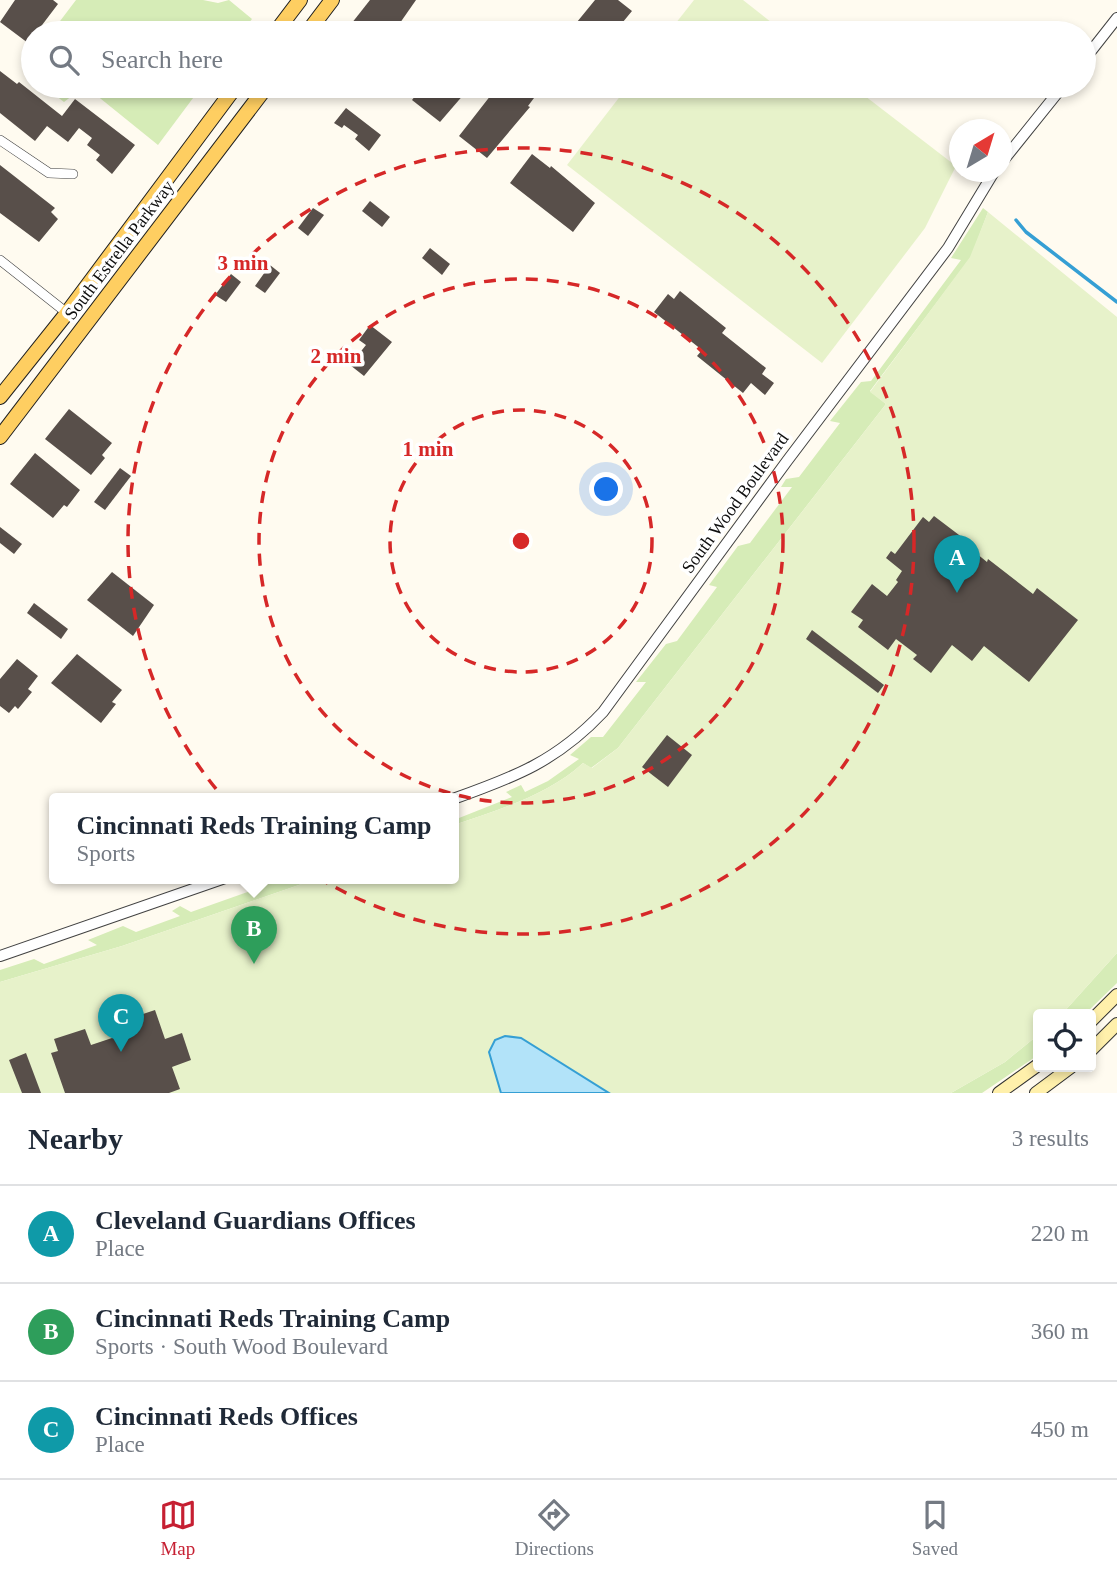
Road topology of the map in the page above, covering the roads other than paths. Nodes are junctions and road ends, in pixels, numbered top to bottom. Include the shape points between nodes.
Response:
1 (300, 0) edge
2 (332, 0) edge
3 (1117, 18) edge
4 (284, 21) edge
5 (316, 21) edge
6 (1096, 45) edge
7 (227, 98) edge
8 (258, 98) edge
9 (1053, 98) edge
10 (0, 140) edge
11 (1012, 150) edge
12 (73, 174) dead end
13 (988, 182) edge
14 (0, 261) edge
15 (67, 313) junction
16 (86, 327) junction
17 (0, 397) edge
18 (0, 436) edge
19 (459, 797) edge
20 (208, 884) edge
21 (0, 957) edge
22 (1117, 995) edge
23 (1096, 1016) edge
24 (1117, 1024) edge
25 (1096, 1045) edge
26 (1033, 1069) edge
27 (1064, 1072) edge
28 (999, 1093) edge
29 (1036, 1093) edge

1 - 4 main road
2 - 5 main road
3 - 6 street
7 - 15 main road, South Estrella Parkway
8 - 16 main road, South Estrella Parkway
9 - 11 street
10 - 12 street via 49,173
13 - 19 street, South Wood Boulevard via 948,248 603,712 542,763
14 - 15 street
15 - 16 main road
15 - 17 main road, South Estrella Parkway
16 - 18 main road, South Estrella Parkway
20 - 21 street
22 - 23 main road
24 - 25 main road
26 - 28 main road
27 - 29 main road

